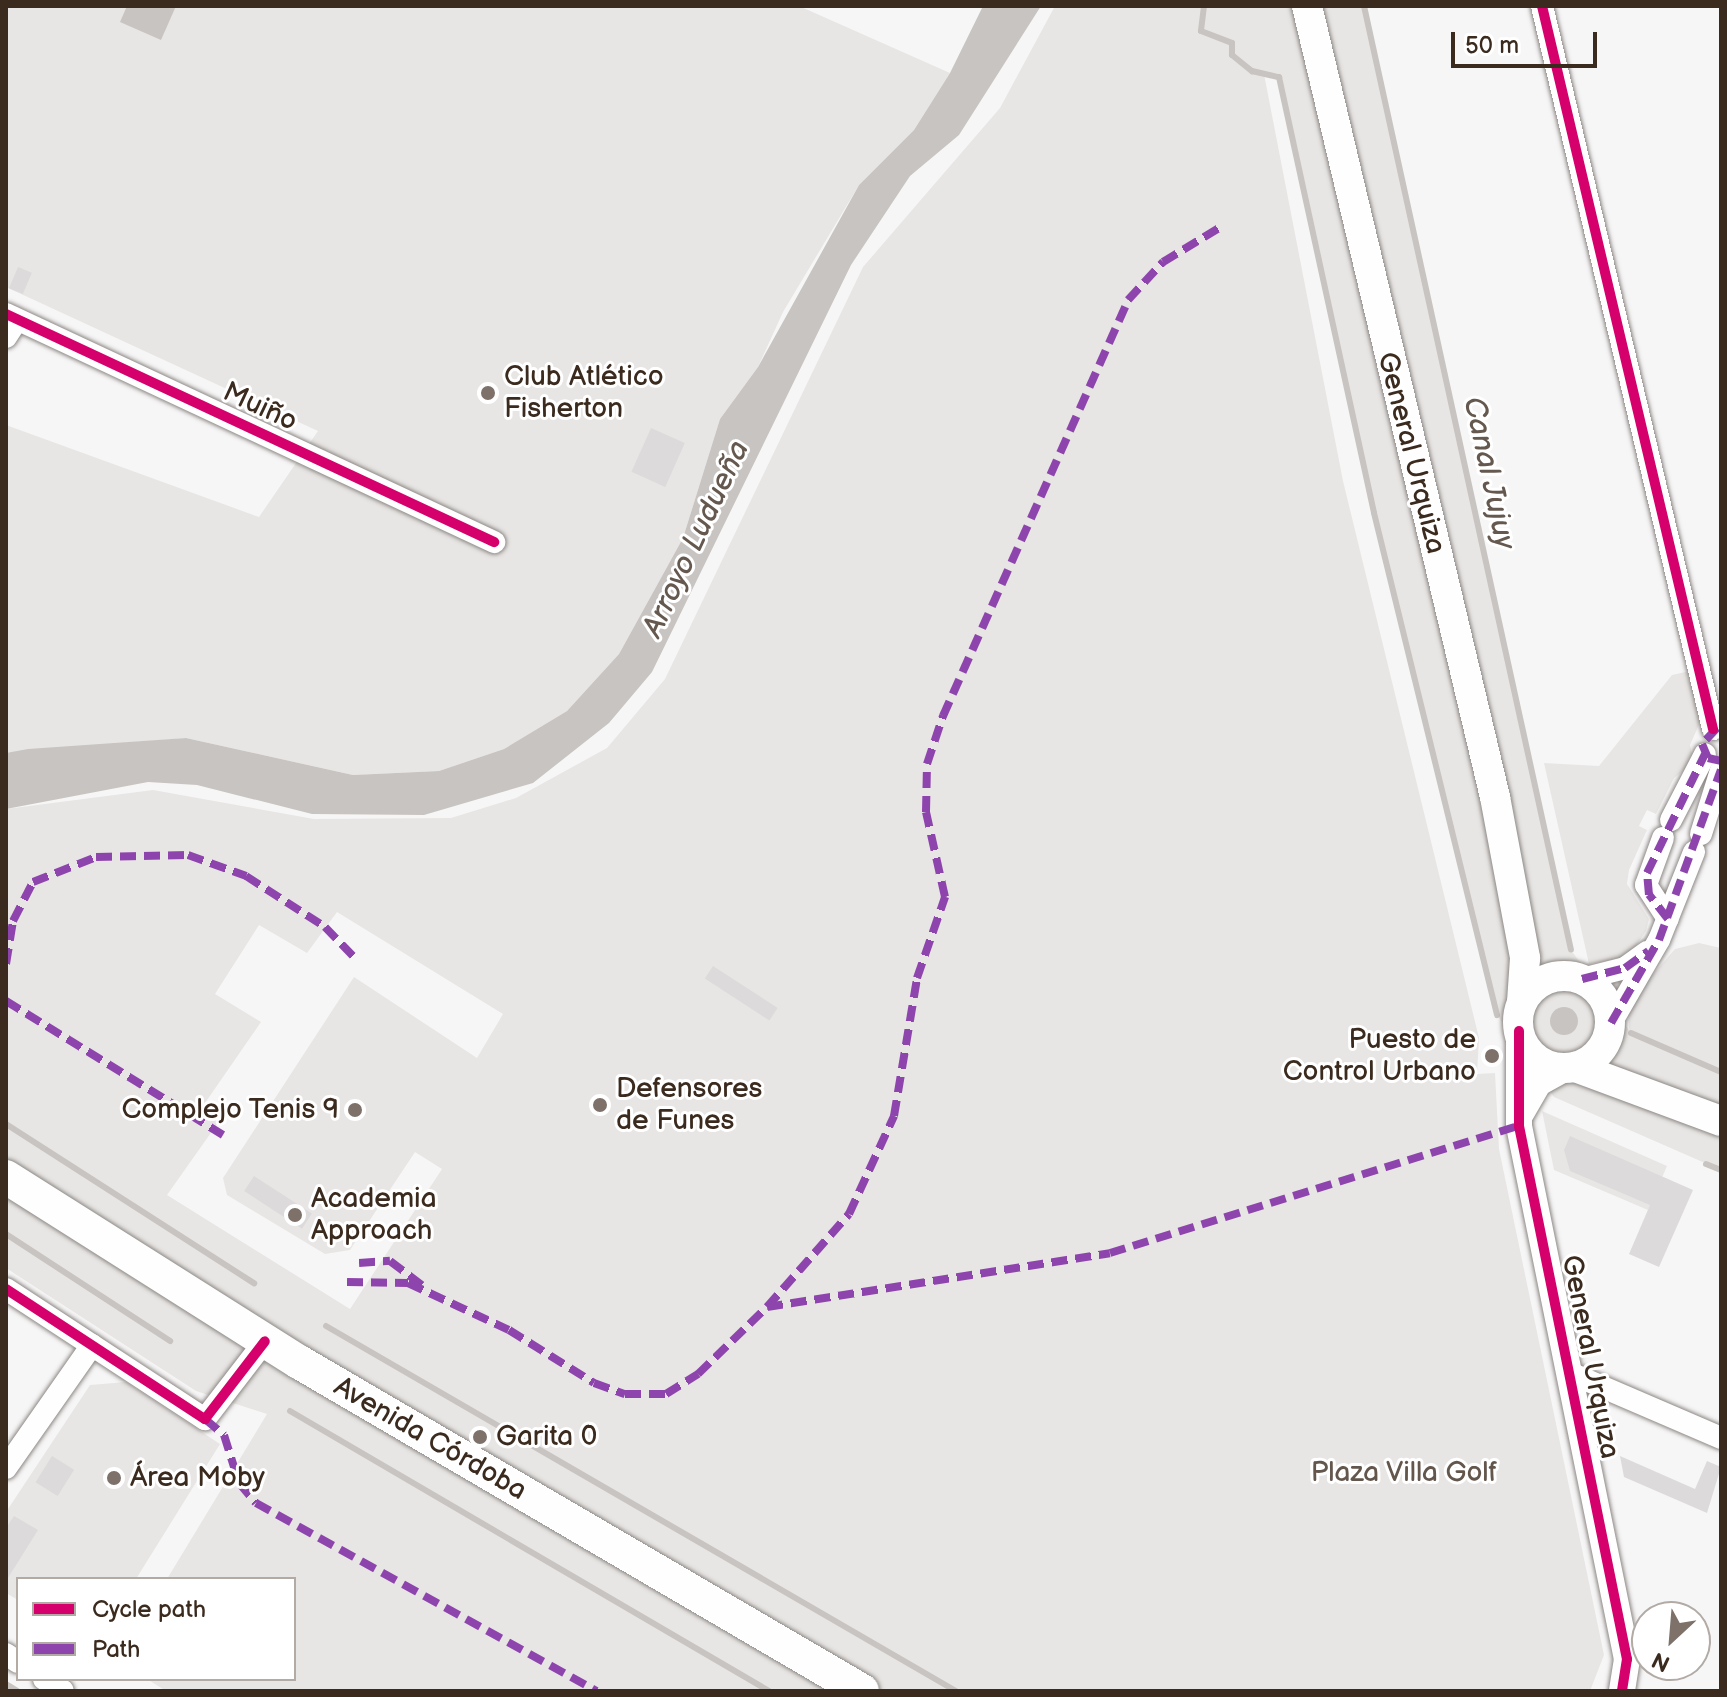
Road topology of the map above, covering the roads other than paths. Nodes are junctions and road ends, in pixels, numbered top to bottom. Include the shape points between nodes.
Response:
1 (1307, 6) edge
2 (1542, 6) edge
3 (10, 324) edge
4 (494, 542) dead end
5 (1718, 725) edge
6 (1716, 762) edge
7 (1683, 798) junction
8 (1707, 810) junction
9 (1517, 900) junction
10 (1663, 929) junction
11 (1575, 978) junction
12 (1520, 1017) junction
13 (1610, 1027) junction
14 (1569, 1068) junction
15 (1673, 1100) junction
16 (1518, 1120) junction
17 (1721, 1121) edge
18 (6, 1177) edge
19 (6, 1289) edge
20 (265, 1341) junction
21 (92, 1345) junction
22 (1570, 1373) junction
23 (1721, 1438) edge
24 (6, 1468) edge
25 (1628, 1689) edge
26 (862, 1691) edge

1 - 9 main road, General Urquiza
2 - 5 street
3 - 4 street, Muiño
5 - 6 street via 1703,740
6 - 7 street
6 - 8 street
7 - 8 street
7 - 10 street via 1646,885
8 - 10 street
9 - 11 main road, General Urquiza via 1538,943
9 - 12 main road, General Urquiza
10 - 11 street via 1625,968
10 - 13 street
11 - 12 main road via 1541,982
11 - 13 main road via 1603,997
12 - 14 main road via 1535,1057
12 - 16 street, General Urquiza
13 - 14 main road via 1596,1055
13 - 15 main road via 1630,1069
14 - 15 main road
14 - 16 street via 1539,1083
15 - 17 main road
16 - 22 street, General Urquiza
18 - 20 main road, Avenida Córdoba
19 - 21 street
20 - 21 street via 205,1419
20 - 26 main road, Avenida Córdoba
21 - 24 street
22 - 23 street
22 - 25 street, General Urquiza via 1627,1659

